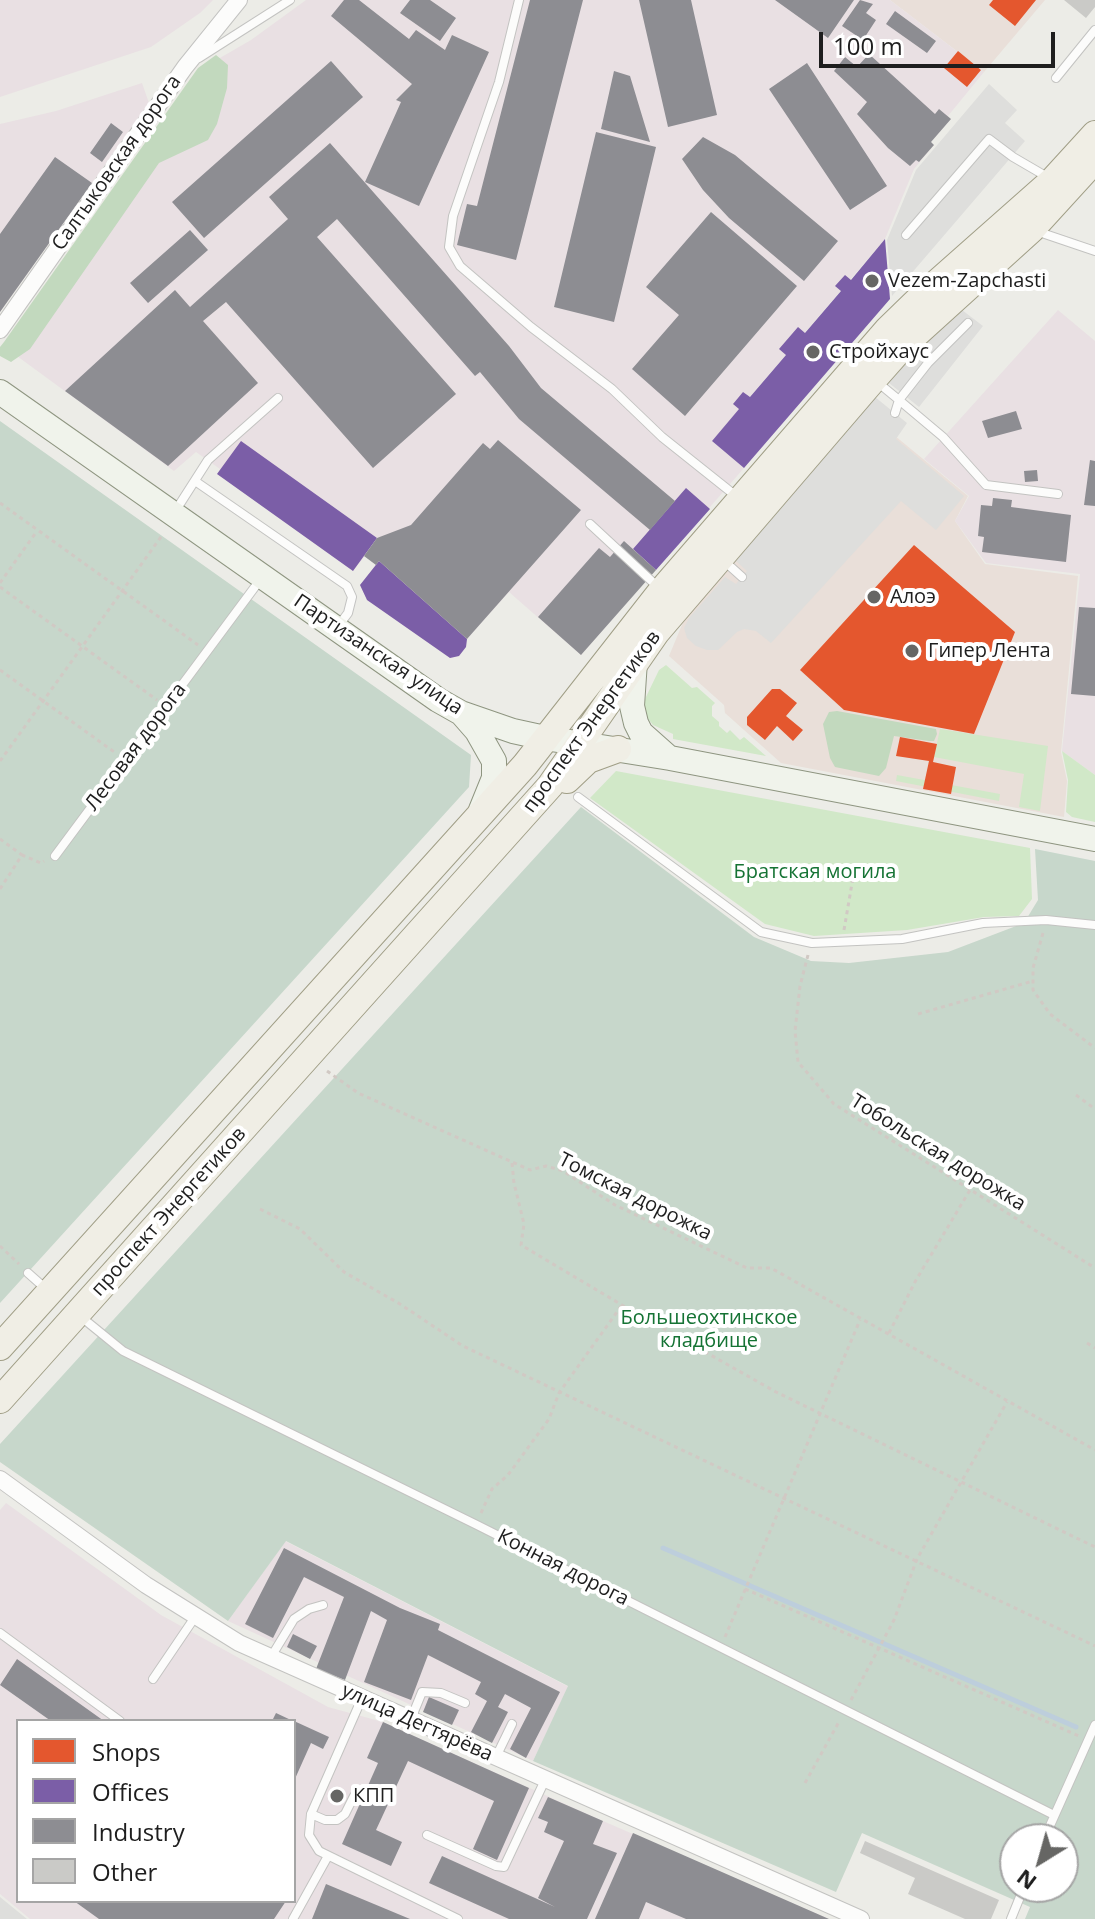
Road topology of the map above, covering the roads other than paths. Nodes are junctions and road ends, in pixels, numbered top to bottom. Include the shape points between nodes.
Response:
1 (239, 0) edge
2 (290, 0) edge
3 (519, 0) edge
4 (1095, 30) edge
5 (185, 67) junction
6 (1056, 78) dead end
7 (1095, 134) edge
8 (1095, 160) edge
9 (1053, 180) junction
10 (1032, 229) junction
11 (906, 235) dead end
12 (1095, 251) edge
13 (968, 323) dead end
14 (0, 330) edge
15 (874, 379) junction
16 (0, 392) edge
17 (278, 398) dead end
18 (899, 400) junction
19 (895, 413) dead end
20 (195, 481) junction
21 (1058, 494) dead end
22 (740, 499) junction
23 (168, 524) junction
24 (590, 524) dead end
25 (720, 558) junction
26 (262, 577) junction
27 (742, 577) dead end
28 (662, 590) junction
29 (337, 629) junction
30 (635, 661) junction
31 (461, 713) junction
32 (545, 738) junction
33 (580, 744) junction
34 (618, 749) junction
35 (670, 758) junction
36 (578, 797) dead end
37 (478, 815) junction
38 (512, 829) junction
39 (1095, 839) edge
40 (55, 856) road end
41 (1095, 925) edge
42 (28, 1273) road end
43 (49, 1293) junction
44 (78, 1313) junction
45 (0, 1347) edge
46 (0, 1400) edge
47 (0, 1479) edge
48 (323, 1605) dead end
49 (195, 1617) junction
50 (0, 1633) edge
51 (271, 1657) junction
52 (153, 1679) dead end
53 (362, 1698) junction
54 (465, 1703) dead end
55 (117, 1719) edge
56 (411, 1720) junction
57 (512, 1724) dead end
58 (1095, 1725) edge
59 (1092, 1742) edge
60 (495, 1758) junction
61 (545, 1780) junction
62 (354, 1796) dead end
63 (311, 1814) junction
64 (1054, 1815) junction
65 (1051, 1823) edge
66 (427, 1835) dead end
67 (328, 1856) junction
68 (293, 1919) edge
69 (458, 1919) edge
70 (861, 1919) edge

1 - 5 street, Салтыковская дорога
2 - 5 lane
3 - 22 lane via 499,82 453,216 449,247 460,266
4 - 6 lane
5 - 14 street, Салтыковская дорога
7 - 9 main road, проспект Энергетиков
8 - 10 main road, проспект Энергетиков
9 - 11 lane via 989,139
9 - 22 main road, проспект Энергетиков via 888,329
10 - 12 lane
10 - 15 main road, проспект Энергетиков via 905,344
13 - 18 lane
15 - 18 lane
15 - 25 main road, проспект Энергетиков
16 - 23 street, Партизанская улица
17 - 20 lane via 208,460
18 - 19 lane
18 - 21 lane via 943,437 986,485
20 - 23 lane
20 - 29 lane via 347,586 352,597
22 - 28 main road, проспект Энергетиков
23 - 26 street, Партизанская улица
24 - 28 lane
25 - 27 lane
25 - 30 main road, проспект Энергетиков
26 - 29 street, Партизанская улица
26 - 40 lane, Лесовая дорога
28 - 32 main road, проспект Энергетиков
29 - 31 street, Партизанская улица
30 - 33 main road, проспект Энергетиков
30 - 35 street via 636,723
31 - 32 street, Партизанская улица
31 - 37 street via 494,761 494,778
32 - 33 street, Партизанская улица
32 - 37 main road, проспект Энергетиков
33 - 34 street, Партизанская улица
33 - 38 main road, проспект Энергетиков
34 - 35 street, Партизанская улица
34 - 38 main road via 579,766 531,821
35 - 39 street, Партизанская улица
36 - 41 lane via 761,932 812,943 902,939 983,923 1046,920
37 - 43 main road, проспект Энергетиков
38 - 44 main road, проспект Энергетиков
42 - 43 lane
43 - 45 main road, проспект Энергетиков
44 - 46 main road, проспект Энергетиков
44 - 64 lane, Конная дорога via 123,1351
47 - 49 street, улица Дегтярёва
48 - 51 lane via 294,1619
49 - 51 street, улица Дегтярёва
49 - 52 lane
50 - 55 lane
51 - 53 street, улица Дегтярёва
53 - 56 street, улица Дегтярёва
53 - 63 lane
54 - 56 lane via 422,1692
56 - 60 street, улица Дегтярёва
57 - 60 lane
58 - 59 lane
59 - 64 lane
60 - 61 street, улица Дегтярёва
61 - 66 lane via 504,1867
61 - 70 street, улица Дегтярёва
62 - 63 lane via 337,1820
63 - 67 lane via 309,1835
64 - 65 lane
67 - 68 lane
67 - 69 lane

